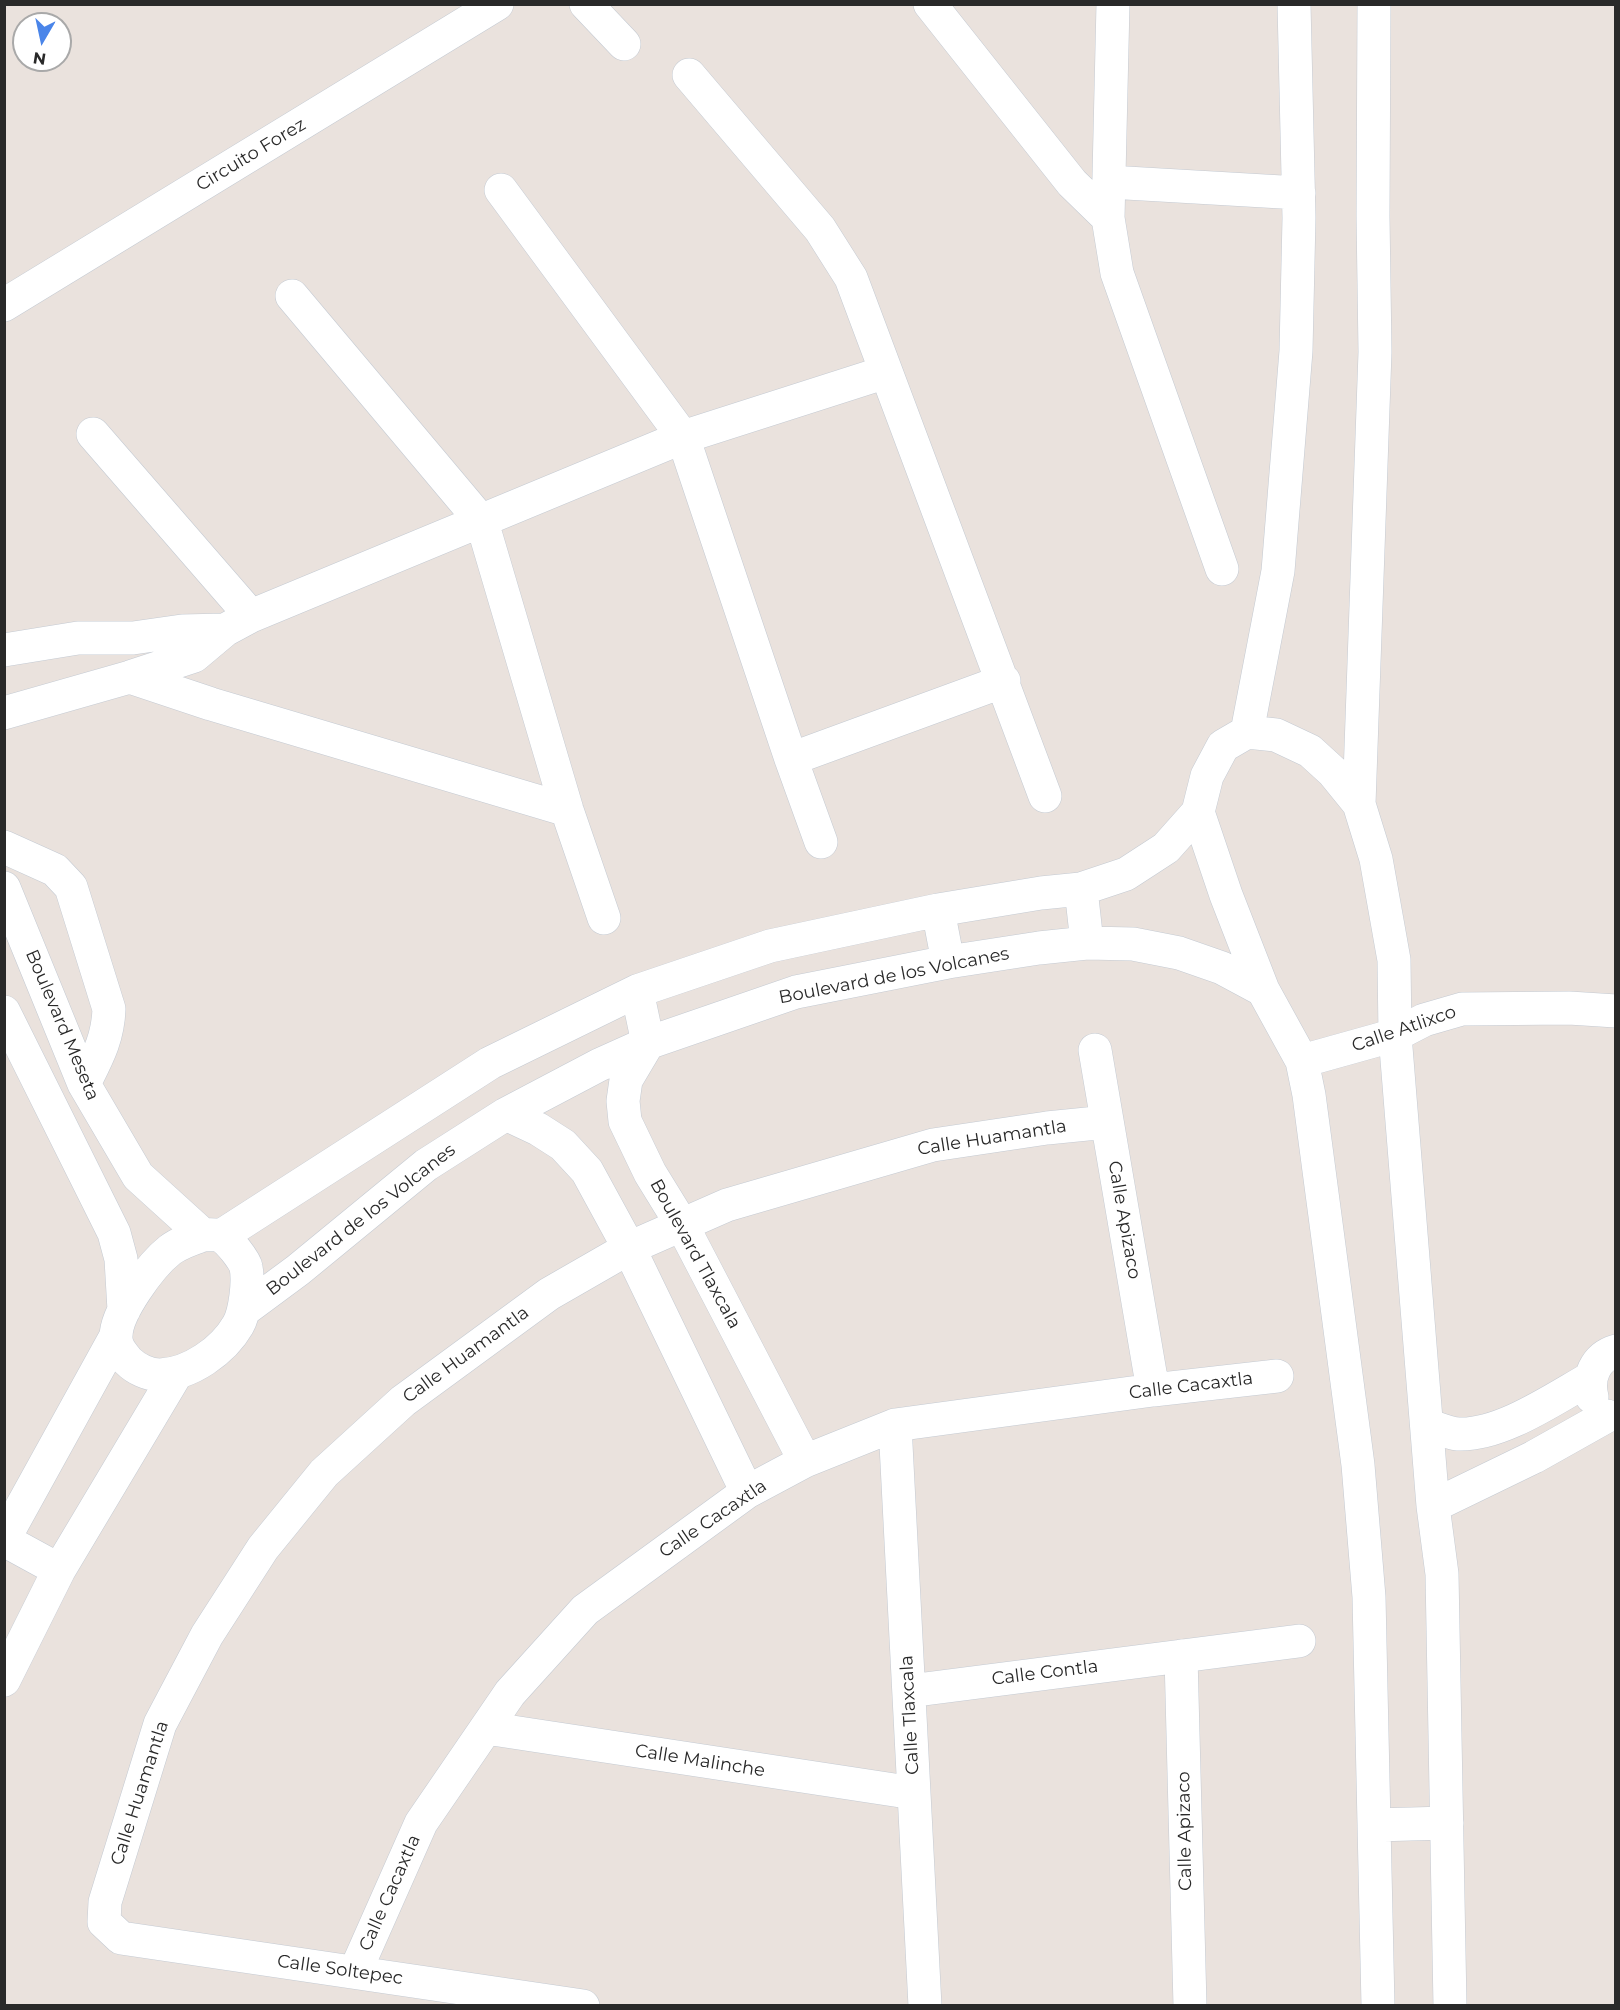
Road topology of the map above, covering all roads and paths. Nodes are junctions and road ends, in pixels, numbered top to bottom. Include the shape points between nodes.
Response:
1 (497, 4) edge
2 (586, 4) edge
3 (930, 4) edge
4 (1113, 4) edge
5 (1294, 4) edge
6 (1374, 4) edge
7 (624, 44) dead end
8 (689, 75) dead end
9 (1109, 182) junction
10 (501, 190) dead end
11 (1299, 193) junction
12 (1108, 218) junction
13 (292, 296) dead end
14 (4, 305) edge
15 (886, 372) junction
16 (93, 434) dead end
17 (683, 437) junction
18 (482, 522) junction
19 (1222, 569) dead end
20 (238, 623) junction
21 (188, 643) junction
22 (4, 650) edge
23 (130, 677) junction
24 (1004, 681) junction
25 (211, 704) junction
26 (4, 713) edge
27 (1247, 732) junction
28 (791, 759) junction
29 (1045, 796) dead end
30 (1359, 804) junction
31 (567, 810) junction
32 (1198, 812) junction
33 (821, 842) dead end
34 (4, 847) edge
35 (4, 888) edge
36 (1080, 889) junction
37 (938, 910) junction
38 (604, 918) dead end
39 (1087, 943) junction
40 (948, 963) junction
41 (1263, 990) junction
42 (637, 991) junction
43 (1616, 1011) edge
44 (4, 1012) edge
45 (1395, 1035) junction
46 (648, 1043) junction
47 (1095, 1050) dead end
48 (1302, 1061) junction
49 (84, 1084) junction
50 (506, 1114) junction
51 (1107, 1122) junction
52 (682, 1225) junction
53 (212, 1236) junction
54 (629, 1248) junction
55 (244, 1310) junction
56 (120, 1323) junction
57 (1616, 1351) edge
58 (176, 1374) junction
59 (1277, 1376) dead end
60 (1591, 1378) junction
61 (1153, 1390) junction
62 (1611, 1418) edge
63 (895, 1425) junction
64 (1427, 1425) junction
65 (805, 1461) junction
66 (747, 1492) junction
67 (1433, 1506) junction
68 (4, 1539) edge
69 (59, 1570) junction
70 (1299, 1641) dead end
71 (1181, 1656) junction
72 (4, 1680) edge
73 (909, 1690) junction
74 (486, 1728) junction
75 (914, 1793) junction
76 (1447, 1823) junction
77 (1375, 1825) junction
78 (104, 1922) joint
79 (355, 1972) junction
80 (582, 2006) edge
81 (925, 2006) edge
82 (1190, 2006) edge
83 (1378, 2006) edge
84 (1450, 2006) edge

1 - 14 street, Circuito Forez
2 - 7 street
3 - 12 street via 1072,183
4 - 9 street
5 - 11 street
6 - 30 street via 1375,352
8 - 15 street via 820,229 850,278
9 - 11 street
9 - 12 street
10 - 17 street
11 - 27 street via 1296,351 1278,571
12 - 19 street via 1117,273
13 - 18 street
15 - 17 street
15 - 24 street
16 - 20 street
17 - 18 street
17 - 28 street
18 - 20 street
18 - 31 street
20 - 21 street
21 - 22 street via 78,639
21 - 23 street
21 - 25 street
23 - 25 street
23 - 26 street
24 - 28 street
24 - 29 street
25 - 31 street
27 - 30 street via 1276,735 1310,751
27 - 32 street via 1223,746 1207,776
28 - 33 street
30 - 45 street via 1376,859 1394,960
31 - 38 street
32 - 36 street via 1166,848 1134,869
32 - 41 street
34 - 49 street via 55,870 71,887 109,1009 104,1044
35 - 49 street, Boulevard Meseta
36 - 37 street
36 - 39 street
37 - 40 street
37 - 42 street via 770,946
39 - 40 street, Boulevard de los Volcanes
39 - 41 street, Boulevard de los Volcanes via 1133,944 1179,953 1222,968
40 - 46 street, Boulevard de los Volcanes via 796,993
41 - 48 street
42 - 46 street
42 - 53 street via 490,1063
43 - 45 street, Calle Atlixco via 1462,1009 1424,1020
44 - 56 street via 114,1233 121,1259
45 - 48 street, Calle Atlixco
45 - 64 street
46 - 50 street, Boulevard de los Volcanes
46 - 52 street, Boulevard Tlaxcala via 626,1080 625,1121 650,1173
47 - 51 street, Calle Apizaco
48 - 77 street via 1359,1476 1369,1597
49 - 53 street, Boulevard Meseta via 138,1176
50 - 54 street via 563,1145 587,1171
50 - 55 street, Boulevard de los Volcanes via 426,1166
51 - 52 street, Calle Huamantla via 933,1145 727,1205
51 - 61 street, Calle Apizaco
52 - 54 street, Calle Huamantla
52 - 65 street, Boulevard Tlaxcala
53 - 55 street via 232,1247 246,1265
53 - 56 street via 176,1245 167,1252 148,1274
54 - 66 street
54 - 78 street, Calle Huamantla via 549,1294 403,1401 324,1473 263,1548 207,1635 160,1724 105,1902
55 - 58 street via 224,1342 195,1365
56 - 58 street via 118,1349 134,1367 154,1375
56 - 68 street
57 - 60 street via 1602,1359
58 - 69 street
59 - 61 street, Calle Cacaxtla
60 - 62 street via 1593,1400
60 - 64 street via 1512,1421 1474,1433 1456,1434
61 - 63 street, Calle Cacaxtla
62 - 67 street
63 - 65 street, Calle Cacaxtla
63 - 73 street, Calle Tlaxcala
64 - 67 street
65 - 66 street, Calle Cacaxtla
66 - 74 street, Calle Cacaxtla via 585,1610 510,1693
67 - 76 street via 1442,1574
68 - 69 street
69 - 72 street
70 - 71 street, Calle Contla
71 - 73 street, Calle Contla
71 - 82 street, Calle Apizaco
73 - 75 street, Calle Tlaxcala
74 - 75 street, Calle Malinche
74 - 79 street, Calle Cacaxtla via 421,1823
75 - 81 street, Calle Tlaxcala
76 - 77 street
76 - 84 street
77 - 83 street
78 - 79 street, Calle Soltepec via 121,1938
79 - 80 street, Calle Soltepec

